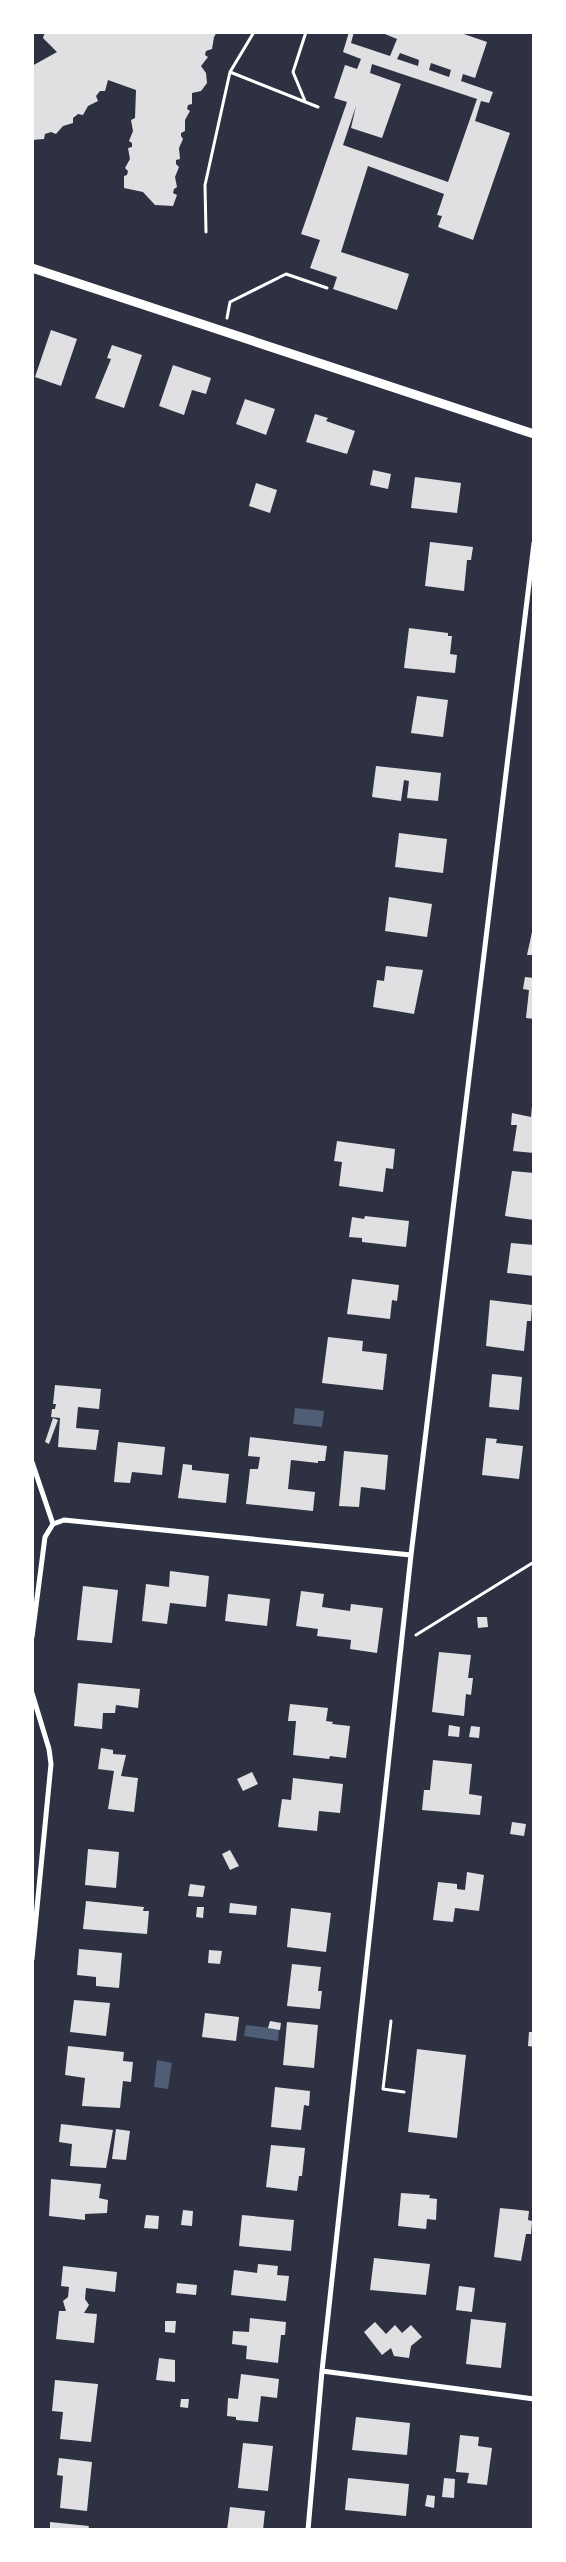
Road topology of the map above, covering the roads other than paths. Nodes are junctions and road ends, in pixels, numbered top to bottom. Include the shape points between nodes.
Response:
1 (32, 268) edge
2 (534, 434) edge
3 (534, 543) edge
4 (32, 1462) edge
5 (53, 1524) junction
6 (411, 1555) junction
7 (32, 1637) edge
8 (32, 1694) edge
9 (32, 1959) edge
10 (322, 2371) junction
11 (534, 2399) edge
12 (308, 2530) edge

1 - 2 street
3 - 6 street
4 - 5 street
5 - 6 street via 64,1520 76,1521
5 - 7 street via 45,1537
6 - 10 street
8 - 9 street via 51,1764
10 - 11 street
10 - 12 street

